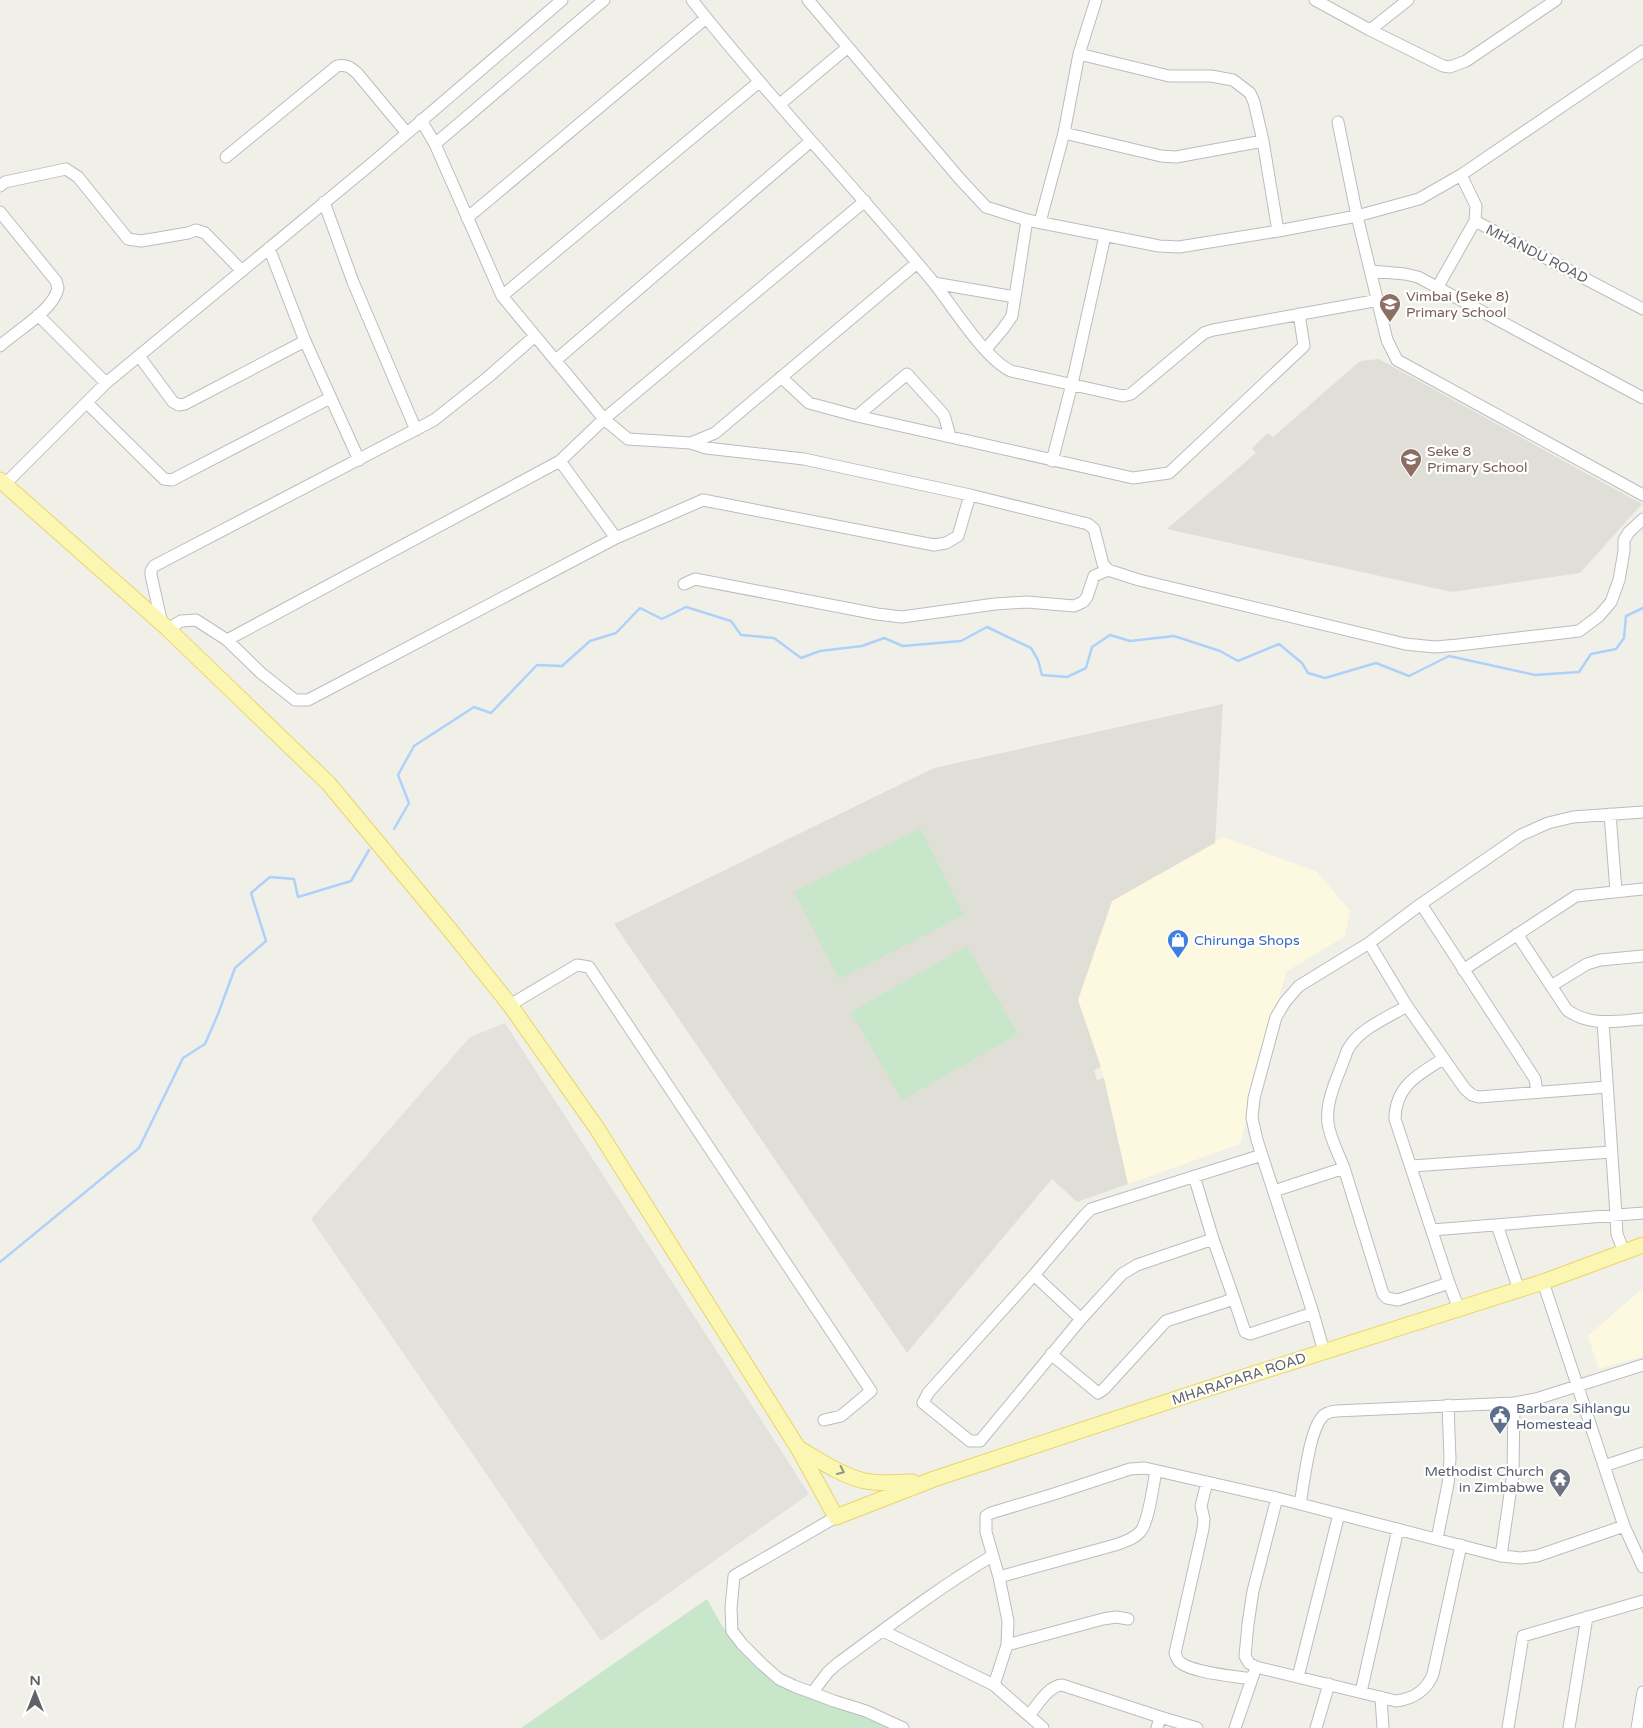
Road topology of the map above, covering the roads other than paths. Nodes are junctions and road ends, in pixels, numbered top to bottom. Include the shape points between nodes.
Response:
1 (562, 0) edge
2 (604, 0) edge
3 (692, 0) edge
4 (808, 0) edge
5 (1096, 0) edge
6 (1315, 0) edge
7 (1408, 0) edge
8 (1556, 0) edge
9 (706, 18) junction
10 (1370, 30) junction
11 (848, 47) junction
12 (1643, 51) edge
13 (1079, 54) junction
14 (760, 82) junction
15 (780, 104) junction
16 (421, 120) junction
17 (1338, 122) dead end
18 (406, 132) junction
19 (1064, 133) junction
20 (811, 141) junction
21 (1263, 141) junction
22 (435, 144) junction
23 (226, 157) dead end
24 (1461, 175) junction
25 (0, 186) edge
26 (865, 201) junction
27 (324, 202) junction
28 (0, 212) edge
29 (1357, 216) junction
30 (467, 218) junction
31 (1026, 220) junction
32 (1475, 221) junction
33 (1040, 222) junction
34 (1278, 231) junction
35 (1105, 236) junction
36 (269, 248) junction
37 (917, 263) junction
38 (242, 271) junction
39 (1372, 271) junction
40 (934, 283) junction
41 (1438, 288) junction
42 (502, 296) junction
43 (1015, 297) junction
44 (1379, 300) junction
45 (1643, 309) edge
46 (1299, 314) junction
47 (38, 315) junction
48 (535, 336) junction
49 (305, 341) junction
50 (0, 346) edge
51 (986, 349) junction
52 (139, 356) junction
53 (556, 360) junction
54 (781, 377) junction
55 (106, 383) junction
56 (1072, 384) junction
57 (330, 398) junction
58 (1643, 398) edge
59 (87, 403) junction
60 (857, 416) junction
61 (604, 419) junction
62 (416, 430) junction
63 (950, 436) junction
64 (691, 443) junction
65 (359, 460) junction
66 (560, 461) junction
67 (1052, 461) junction
68 (2, 482) edge
69 (1641, 490) edge
70 (970, 495) junction
71 (1643, 519) edge
72 (616, 538) junction
73 (1108, 570) junction
74 (684, 584) dead end
75 (165, 627) junction
76 (227, 640) junction
77 (1643, 812) edge
78 (1610, 814) junction
79 (1643, 889) edge
80 (1616, 891) junction
81 (1421, 904) junction
82 (1517, 934) junction
83 (1369, 943) junction
84 (1643, 956) edge
85 (1464, 970) junction
86 (1551, 986) junction
87 (510, 1005) junction
88 (1407, 1006) junction
89 (1643, 1019) edge
90 (1603, 1022) junction
91 (1443, 1059) junction
92 (1607, 1087) junction
93 (1537, 1092) junction
94 (1611, 1152) junction
95 (1262, 1154) junction
96 (1412, 1166) junction
97 (1344, 1168) junction
98 (1194, 1176) junction
99 (1274, 1191) junction
100 (1643, 1213) edge
101 (1616, 1215) junction
102 (1497, 1225) junction
103 (1432, 1230) junction
104 (1213, 1239) junction
105 (1643, 1245) edge
106 (1624, 1252) junction
107 (1034, 1274) junction
108 (1543, 1282) junction
109 (1449, 1283) junction
110 (1519, 1290) junction
111 (1234, 1299) junction
112 (1459, 1309) junction
113 (1313, 1312) junction
114 (1080, 1318) junction
115 (1324, 1352) junction
116 (1051, 1354) junction
117 (1643, 1365) edge
118 (1578, 1385) junction
119 (1514, 1403) junction
120 (1448, 1405) junction
121 (824, 1420) dead end
122 (798, 1448) junction
123 (1643, 1454) edge
124 (1604, 1466) junction
125 (1156, 1471) junction
126 (934, 1478) junction
127 (1206, 1482) junction
128 (1277, 1498) junction
129 (1300, 1504) junction
130 (1339, 1514) junction
131 (836, 1517) junction
132 (1624, 1526) junction
133 (1398, 1529) junction
134 (1437, 1539) junction
135 (1461, 1545) junction
136 (992, 1556) junction
137 (1501, 1556) junction
138 (1643, 1567) edge
139 (999, 1577) junction
140 (1643, 1601) edge
141 (1587, 1617) junction
142 (1128, 1619) dead end
143 (883, 1631) junction
144 (1007, 1645) junction
145 (1256, 1667) junction
146 (1298, 1677) junction
147 (1251, 1678) junction
148 (1329, 1684) junction
149 (994, 1685) junction
150 (1361, 1692) junction
151 (1643, 1692) edge
152 (812, 1693) junction
153 (1381, 1697) junction
154 (1029, 1715) junction
155 (1159, 1722) edge
156 (903, 1728) edge
157 (1043, 1728) edge
158 (1197, 1728) edge
159 (1235, 1728) edge
160 (1316, 1728) edge
161 (1383, 1728) edge
162 (1508, 1728) edge
163 (1569, 1728) edge
164 (1637, 1728) edge

1 - 16 street
2 - 22 street
3 - 9 street
4 - 11 street
5 - 13 street
6 - 10 street
7 - 10 street
8 - 10 street via 1466,61 1450,67
9 - 14 street
9 - 30 street
11 - 15 street
11 - 31 street via 986,207
12 - 24 street
13 - 19 street
13 - 21 street via 1169,76 1211,76 1233,80 1250,93
14 - 15 street
14 - 42 street
15 - 20 street
16 - 18 street
16 - 22 street
17 - 29 street
18 - 23 street via 357,73 344,64 337,66
18 - 27 street
19 - 21 street via 1176,157
19 - 33 street
20 - 26 street
20 - 53 street
21 - 34 street
22 - 30 street
24 - 29 street via 1419,199
24 - 32 street, MHANDU ROAD via 1476,206
25 - 38 street via 4,182 66,169 78,177 128,239 141,241 196,230 205,233
26 - 37 street
26 - 61 street
27 - 36 street
27 - 62 street via 353,282
28 - 47 street via 57,284 56,295
29 - 34 street
29 - 39 street
30 - 42 street
31 - 33 street
31 - 43 street
32 - 41 street
32 - 45 street, MHANDU ROAD
33 - 35 street
34 - 35 street via 1179,247
35 - 56 street
36 - 38 street
36 - 49 street
37 - 40 street
37 - 54 street
38 - 52 street
39 - 41 street via 1418,277
39 - 44 street
40 - 43 street
40 - 51 street
41 - 58 street
42 - 48 street
43 - 51 street via 1012,316
44 - 46 street
44 - 69 street via 1387,340 1397,360
46 - 56 street via 1204,333 1132,394 1123,396
46 - 67 street via 1304,346 1169,473 1133,478
47 - 50 street
47 - 55 street
48 - 53 street
48 - 62 street via 434,420
49 - 52 street via 179,405 173,402
49 - 57 street
51 - 56 street via 1001,366 1011,371
52 - 55 street
53 - 61 street
54 - 60 street via 809,403
54 - 64 street via 715,433
55 - 59 street
56 - 67 street
57 - 59 street via 172,480 164,479
57 - 65 street
59 - 68 street
60 - 63 street
60 - 63 street via 907,374 944,415
61 - 64 street via 628,439
61 - 66 street
62 - 65 street
63 - 67 street
64 - 70 street via 706,448 804,459
65 - 75 street via 154,566 151,575
66 - 72 street
66 - 76 street
68 - 75 main road
70 - 72 street via 958,536 934,545 703,500
70 - 73 street via 1088,524 1094,529 1103,564
71 - 73 street via 1624,540 1611,602 1591,624 1579,631 1458,645 1405,644
72 - 76 street via 308,700 295,700
73 - 74 street via 1094,576 1087,597 1074,606 1027,602 995,604 902,617 695,579
75 - 76 street via 196,620
75 - 87 main road via 329,784
77 - 78 street
78 - 80 street
78 - 81 street via 1573,817 1548,823 1521,835
79 - 80 street
80 - 82 street via 1576,896
81 - 83 street
81 - 85 street
82 - 85 street
82 - 86 street
83 - 88 street
83 - 95 street via 1299,986 1276,1017 1253,1105 1252,1118
84 - 86 street via 1587,964
85 - 93 street via 1535,1079
86 - 90 street via 1567,1010 1577,1017
87 - 121 street via 577,965 588,967 871,1390 841,1416
87 - 122 main road via 596,1127
88 - 91 street
88 - 97 street via 1360,1034 1347,1051 1328,1109 1331,1136
89 - 90 street
90 - 92 street
91 - 93 street via 1472,1095
91 - 96 street via 1410,1080 1398,1103 1395,1119
92 - 93 street
92 - 94 street
94 - 96 street
94 - 101 street
95 - 98 street
95 - 99 street
96 - 103 street
97 - 99 street
97 - 109 street via 1383,1294 1398,1300
98 - 104 street
98 - 107 street via 1091,1209
99 - 113 street
100 - 101 street
101 - 102 street
101 - 106 street
102 - 103 street
102 - 110 street
103 - 109 street
104 - 111 street
104 - 114 street via 1130,1268
105 - 106 main road, MHARAPARA ROAD
106 - 108 main road, MHARAPARA ROAD
107 - 114 street
107 - 116 street via 928,1393 924,1402 970,1440 980,1441
108 - 110 main road, MHARAPARA ROAD
108 - 118 street
109 - 112 street
110 - 112 main road, MHARAPARA ROAD
111 - 113 street via 1245,1332 1250,1334
111 - 116 street via 1166,1321 1098,1393
112 - 115 main road, MHARAPARA ROAD
113 - 115 street
114 - 116 street
115 - 126 main road, MHARAPARA ROAD
117 - 118 street
118 - 119 street
118 - 124 street
119 - 120 street
119 - 137 street via 1513,1473
120 - 129 street via 1327,1413 1312,1439
120 - 134 street via 1448,1484
122 -> 126 main road via 841,1472 864,1480 899,1483
122 - 131 main road
123 - 124 street
124 - 132 street
125 - 127 street
125 - 136 street via 1130,1468 991,1512 986,1516 985,1526
125 - 139 street via 1148,1513 1141,1531 1133,1538
126 - 131 main road, MHARAPARA ROAD
127 - 128 street
127 - 147 street via 1201,1506 1203,1529 1175,1653 1183,1665 1198,1670
128 - 129 street
128 - 145 street via 1253,1591 1248,1624 1246,1656
129 - 130 street
130 - 133 street
130 - 146 street
131 - 152 street via 734,1576 731,1625 735,1637 779,1678
132 - 137 street via 1537,1556
132 - 138 street
133 - 134 street
133 - 150 street
134 - 135 street
135 - 137 street
135 - 153 street via 1430,1681 1423,1690 1405,1700
136 - 139 street
136 - 143 street via 951,1580
139 - 144 street via 1008,1621
140 - 141 street
141 - 162 street via 1523,1636
141 - 163 street
142 - 144 street via 1116,1617 1095,1621
143 - 149 street
143 - 152 street via 837,1664
144 - 149 street
145 - 146 street
145 - 147 street
146 - 148 street
147 - 159 street
148 - 150 street
148 - 160 street
149 - 154 street
150 - 153 street
151 - 164 street
152 - 156 street via 866,1711
153 - 161 street
154 - 155 street via 1045,1696 1062,1685
154 - 157 street
155 - 158 street

